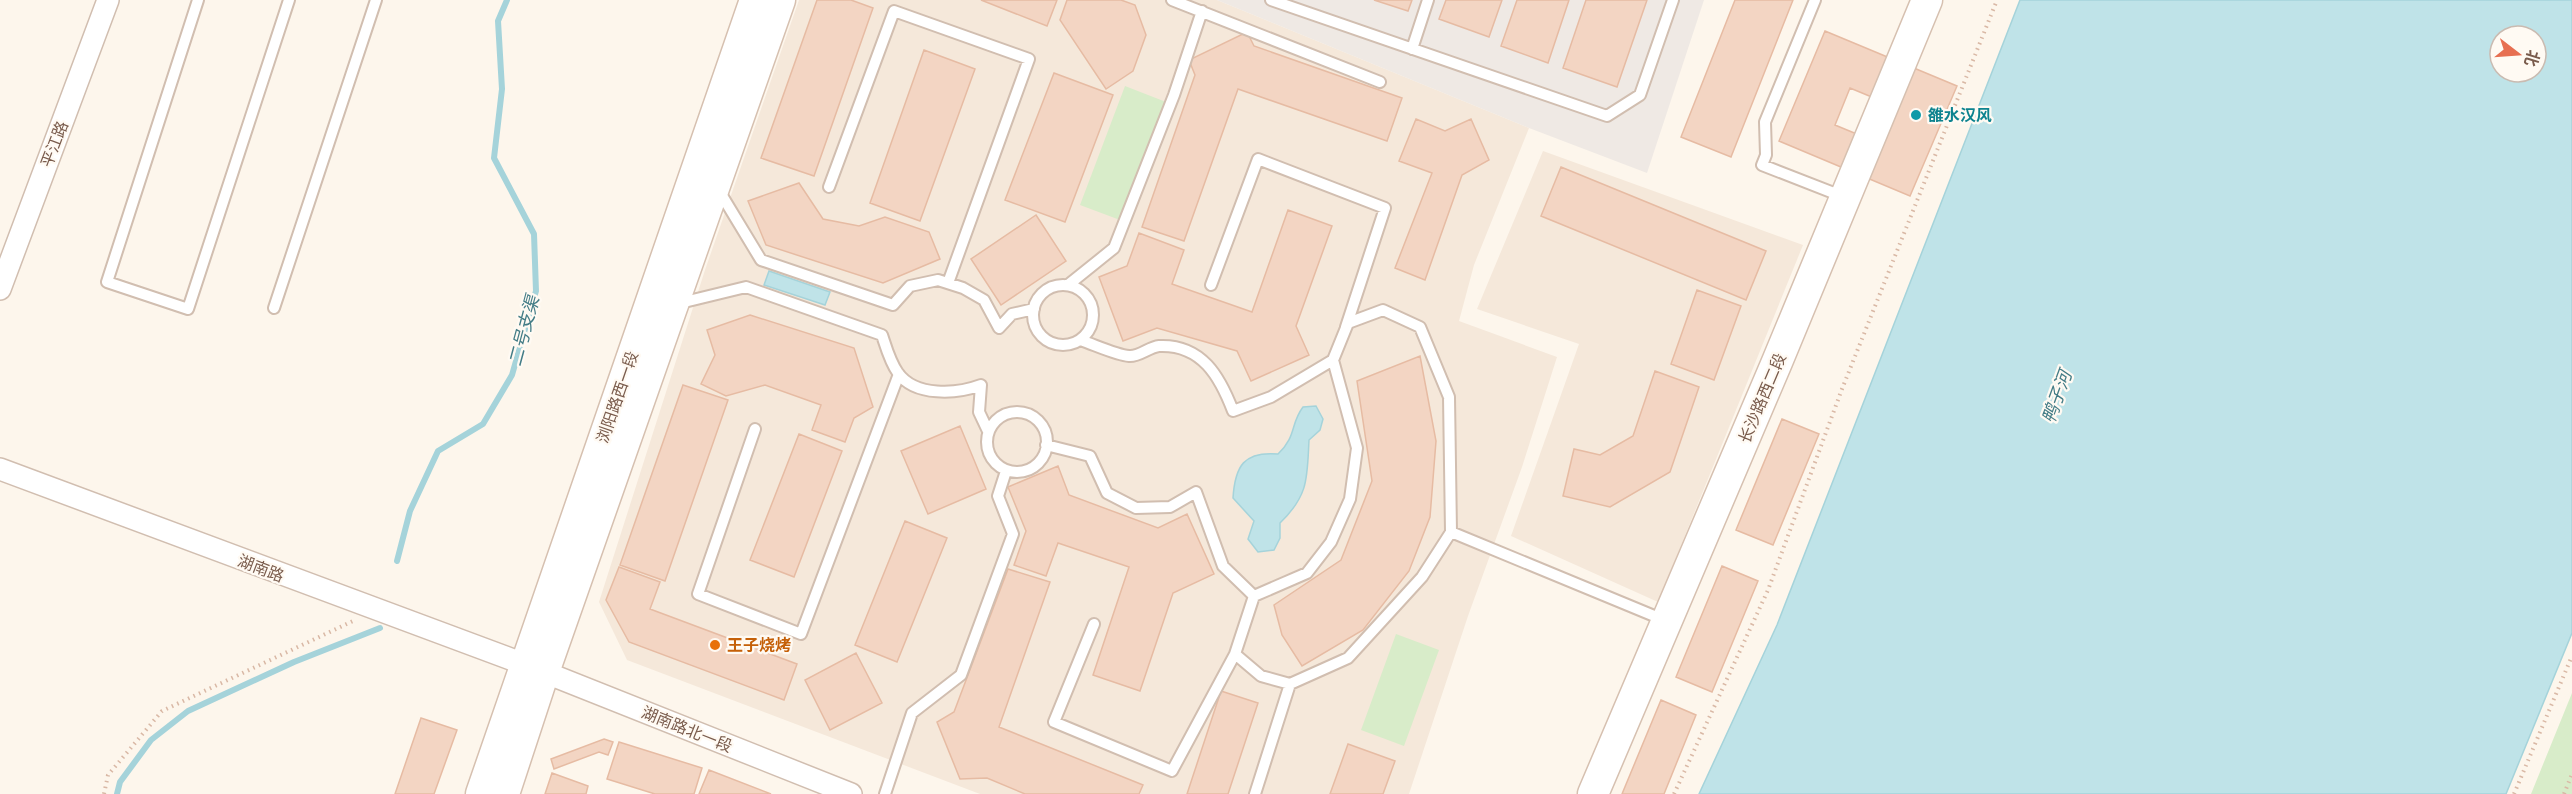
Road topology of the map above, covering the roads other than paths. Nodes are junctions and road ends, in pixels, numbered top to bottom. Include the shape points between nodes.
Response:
1 (108, 0) edge
2 (198, 0) edge
3 (289, 0) edge
4 (376, 0) edge
5 (755, 0) edge
6 (780, 0) edge
7 (1172, 0) edge
8 (1271, 0) edge
9 (1311, 0) edge
10 (1428, 0) edge
11 (1673, 0) edge
12 (1815, 0) edge
13 (1924, 1) edge
14 (896, 5) edge
15 (1202, 11) junction
16 (1307, 12) junction
17 (1412, 49) junction
18 (1380, 82) dead end
19 (716, 185) junction
20 (829, 187) dead end
21 (1845, 198) junction
22 (948, 283) junction
23 (1068, 285) junction
24 (1211, 285) dead end
25 (0, 289) edge
26 (673, 305) junction
27 (274, 308) dead end
28 (1034, 309) junction
29 (1348, 322) junction
30 (1080, 340) junction
31 (1333, 360) junction
32 (899, 374) junction
33 (755, 429) dead end
34 (988, 430) junction
35 (1046, 445) junction
36 (0, 469) edge
37 (1006, 471) junction
38 (1450, 532) junction
39 (1254, 597) junction
40 (1667, 621) junction
41 (1094, 624) dead end
42 (1235, 654) junction
43 (534, 668) junction
44 (1290, 684) junction
45 (481, 794) edge
46 (504, 794) edge
47 (851, 794) edge
48 (885, 794) edge
49 (1255, 794) edge
50 (1593, 794) edge

1 - 25 street, 平江路
2 - 3 lane via 107,282 188,309
4 - 27 lane
5 - 43 street, 浏阳路西一段
6 - 19 street
7 - 15 lane
8 - 16 lane
9 - 16 lane
10 - 17 lane
11 - 17 lane via 1640,95 1607,116
12 - 21 lane via 1765,122 1766,155 1762,165
13 - 21 street, 长沙路西二段
14 - 20 lane
14 - 22 lane via 1029,59
15 - 18 lane
15 - 23 lane via 1174,95 1113,248
16 - 17 lane
19 - 22 lane via 761,260 893,305 910,286 938,280
19 - 26 street
21 - 40 street, 长沙路西二段
22 - 28 lane via 984,300 999,328 1012,314
23 - 28 lane via 1048,289 1040,295
23 - 30 lane via 1086,295 1094,313 1092,324
24 - 29 lane via 1258,159 1385,208
26 - 32 lane via 746,287 882,335
26 - 43 street
28 - 30 lane via 1037,331 1044,338 1061,345
29 - 31 lane
29 - 38 lane via 1383,310 1420,327 1449,397
30 - 31 lane via 1130,356 1159,346 1184,350 1206,361 1223,384 1233,411 1271,396
31 - 39 lane via 1357,448 1350,499 1331,542 1307,573
32 - 33 lane via 801,634 698,594
32 - 34 lane via 908,383 936,392 961,393 981,386 979,412
34 - 35 lane via 1001,416 1021,412 1039,422 1045,430
34 - 37 lane via 986,440 991,459
35 - 37 lane via 1034,467 1024,472
35 - 39 lane via 1090,456 1107,493 1136,508 1170,507 1196,492 1223,566
36 - 43 street, 湖南路
37 - 48 lane via 998,496 1013,534 961,675 912,713
38 - 40 lane
38 - 44 lane via 1422,577 1348,658
39 - 42 lane
40 - 50 street, 长沙路西二段
41 - 42 lane via 1054,722 1172,771
42 - 44 lane via 1261,676
43 - 45 street, 浏阳路西一段
43 - 46 street
43 - 47 street, 湖南路北一段
44 - 49 lane

